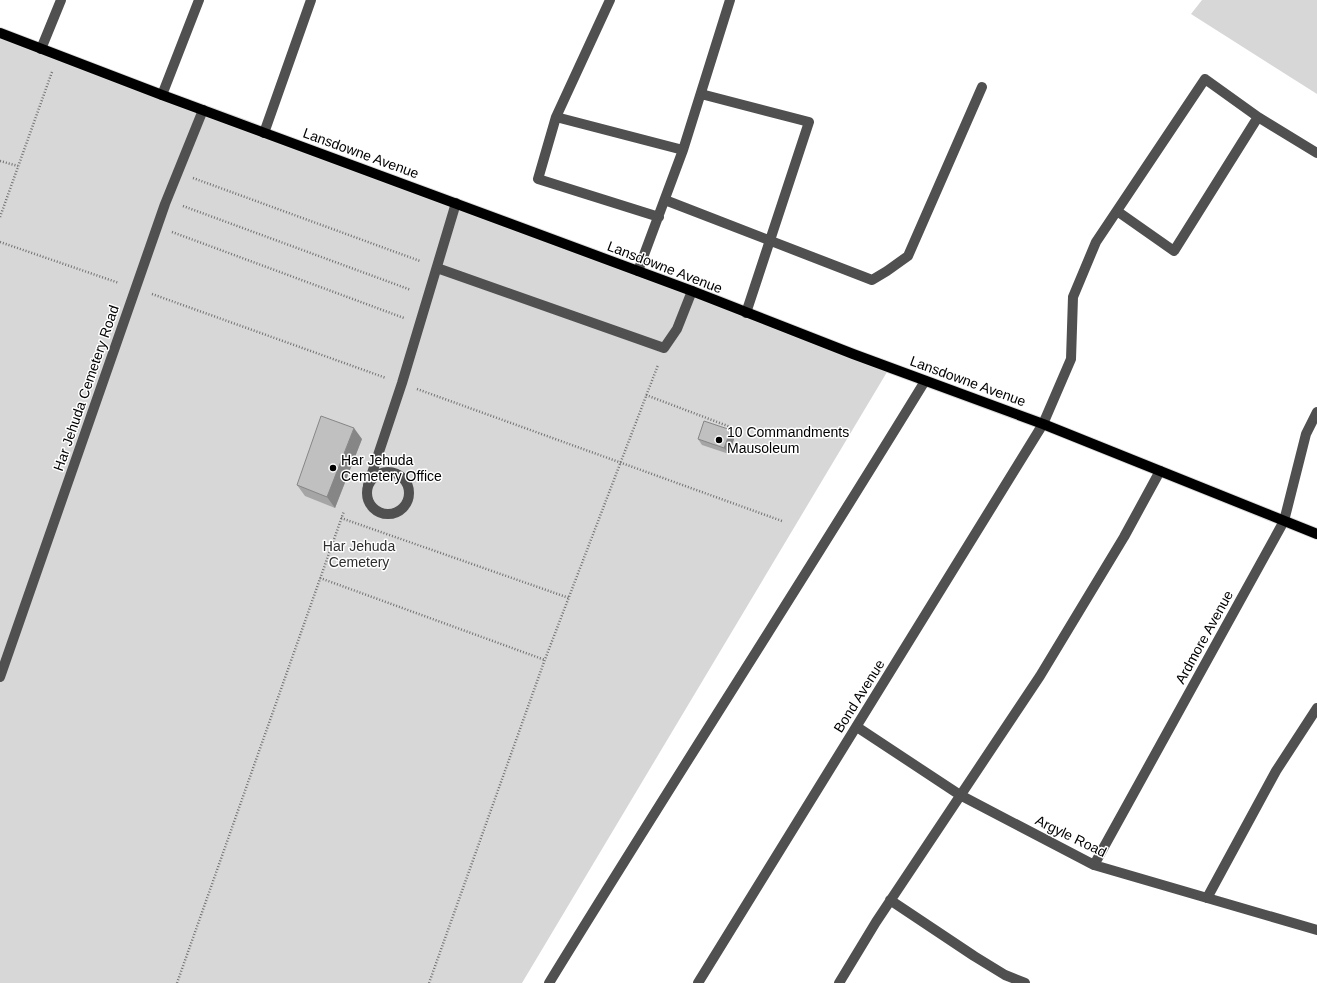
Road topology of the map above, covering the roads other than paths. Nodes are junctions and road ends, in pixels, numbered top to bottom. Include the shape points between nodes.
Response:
1 (61, 0) edge
2 (199, 0) edge
3 (311, 0) edge
4 (610, 0) edge
5 (730, 0) edge
6 (0, 33) edge
7 (41, 49) junction
8 (982, 87) dead end
9 (701, 94) junction
10 (162, 95) junction
11 (203, 110) junction
12 (556, 117) junction
13 (1258, 117) junction
14 (264, 133) junction
15 (683, 150) junction
16 (1317, 153) edge
17 (665, 200) junction
18 (456, 203) junction
19 (1117, 211) junction
20 (659, 217) junction
21 (771, 242) junction
22 (437, 268) junction
23 (638, 271) junction
24 (692, 291) junction
25 (746, 313) junction
26 (925, 381) junction
27 (1317, 412) edge
28 (1043, 424) junction
29 (1160, 471) junction
30 (368, 485) junction
31 (1284, 521) junction
32 (1317, 534) edge
33 (0, 677) edge
34 (1317, 708) edge
35 (857, 727) junction
36 (960, 795) junction
37 (1094, 866) junction
38 (1207, 898) junction
39 (890, 900) junction
40 (1317, 930) edge
41 (549, 983) edge
42 (698, 983) edge
43 (839, 983) edge
44 (1026, 983) edge

1 - 7 street
2 - 10 street
3 - 14 street
4 - 12 street
5 - 9 street
6 - 7 main road, Lansdowne Avenue
7 - 10 main road, Lansdowne Avenue
8 - 21 street via 908,256 872,280
9 - 15 street
9 - 21 street via 809,122
10 - 11 main road, Lansdowne Avenue
11 - 14 main road, Lansdowne Avenue
11 - 33 street, Har Jehuda Cemetery Road via 166,200
12 - 15 street
12 - 20 street via 538,179
13 - 16 street
13 - 19 street, Bond Avenue via 1205,79
13 - 19 street via 1174,251
14 - 18 main road, Lansdowne Avenue
15 - 17 street
17 - 20 street
17 - 21 street
18 - 22 street
18 - 23 main road, Lansdowne Avenue
19 - 28 street, Bond Avenue via 1096,242 1073,297 1071,359
20 - 23 street
21 - 25 street
22 - 24 street via 664,348 677,329
22 - 30 street
23 - 24 main road, Lansdowne Avenue
24 - 25 main road, Lansdowne Avenue
25 - 26 main road, Lansdowne Avenue
26 - 28 main road, Lansdowne Avenue
26 - 41 street
27 - 31 street, Ardmore Avenue via 1306,434
28 - 29 main road, Lansdowne Avenue
28 - 35 street, Bond Avenue
29 - 31 main road, Lansdowne Avenue
29 - 36 street via 1124,537 1040,676
30 - 30 street via 378,474 398,474 410,489 407,503 398,512 391,514 377,511 368,500
31 - 32 main road, Lansdowne Avenue
31 - 37 street, Ardmore Avenue
34 - 38 street via 1276,771
35 - 36 street, Argyle Road
35 - 42 street, Bond Avenue
36 - 37 street, Argyle Road
36 - 39 street
37 - 38 street, Argyle Road
38 - 40 street, Argyle Road
39 - 43 street
39 - 44 street via 974,956 1006,975

